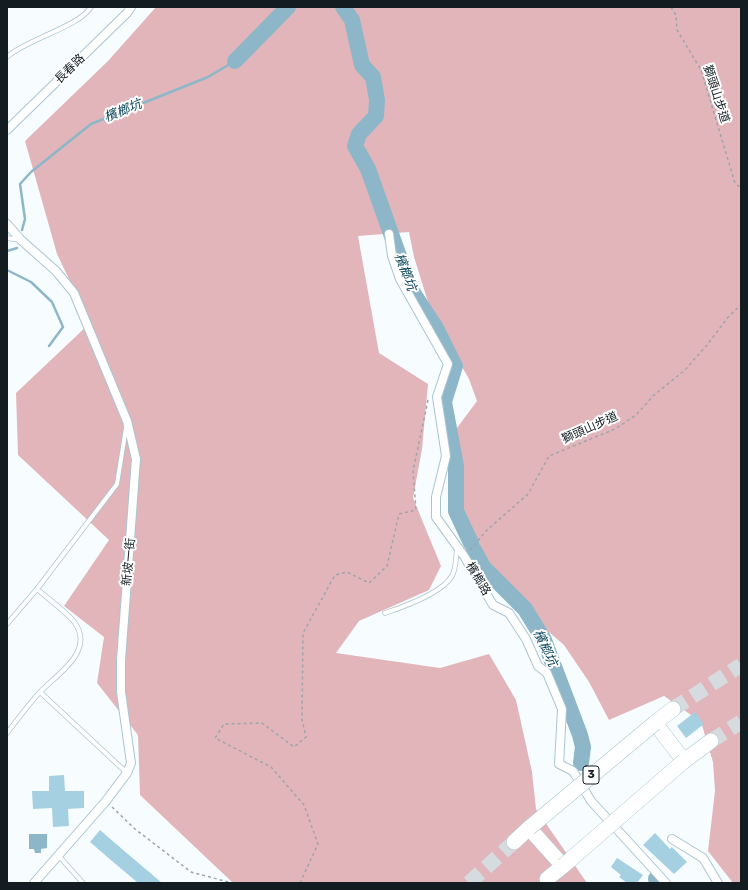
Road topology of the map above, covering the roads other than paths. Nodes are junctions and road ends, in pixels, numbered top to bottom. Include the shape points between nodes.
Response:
1 (91, 7) edge
2 (131, 7) edge
3 (7, 57) edge
4 (7, 130) edge
5 (7, 224) edge
6 (388, 234) dead end
7 (7, 238) edge
8 (21, 240) junction
9 (127, 421) junction
10 (457, 548) junction
11 (37, 589) junction
12 (385, 613) dead end
13 (7, 624) edge
14 (40, 692) junction
15 (673, 708) tunnel mouth
16 (655, 723) junction
17 (7, 733) edge
18 (711, 741) tunnel mouth
19 (684, 761) junction
20 (127, 774) junction
21 (529, 828) junction
22 (672, 839) dead end
23 (514, 842) tunnel mouth
24 (58, 855) junction
25 (563, 866) junction
26 (548, 879) dead end
27 (34, 883) edge
28 (83, 883) edge
29 (666, 883) edge
30 (718, 883) edge

1 - 3 lane via 88,12 68,24
2 - 4 street, 長春路
5 - 8 street
6 - 10 street, 檳榔路 via 400,279 448,364 437,397 446,456 436,497 436,517
7 - 8 lane
8 - 9 street, 新坡一街 via 56,271 74,293
9 - 11 lane via 117,484
9 - 20 street, 新坡一街 via 136,459 121,660 121,692 131,753
10 - 12 lane via 452,576 444,585 409,604
10 - 29 street, 檳榔路 via 493,605 509,613 526,639 538,666 547,673 562,710 559,764 572,771 591,801
11 - 13 lane
11 - 14 lane via 75,623 80,648 72,662
14 - 17 lane
14 - 20 lane
15 - 16 highway, 3
16 - 19 highway
16 - 21 highway, 3, bridge
18 - 19 highway
19 - 25 highway, bridge
20 - 24 street, 新坡一街
21 - 23 highway, 3
21 - 25 highway
22 - 30 street via 703,858
24 - 27 street, 新坡一街
24 - 28 lane
25 - 26 highway

